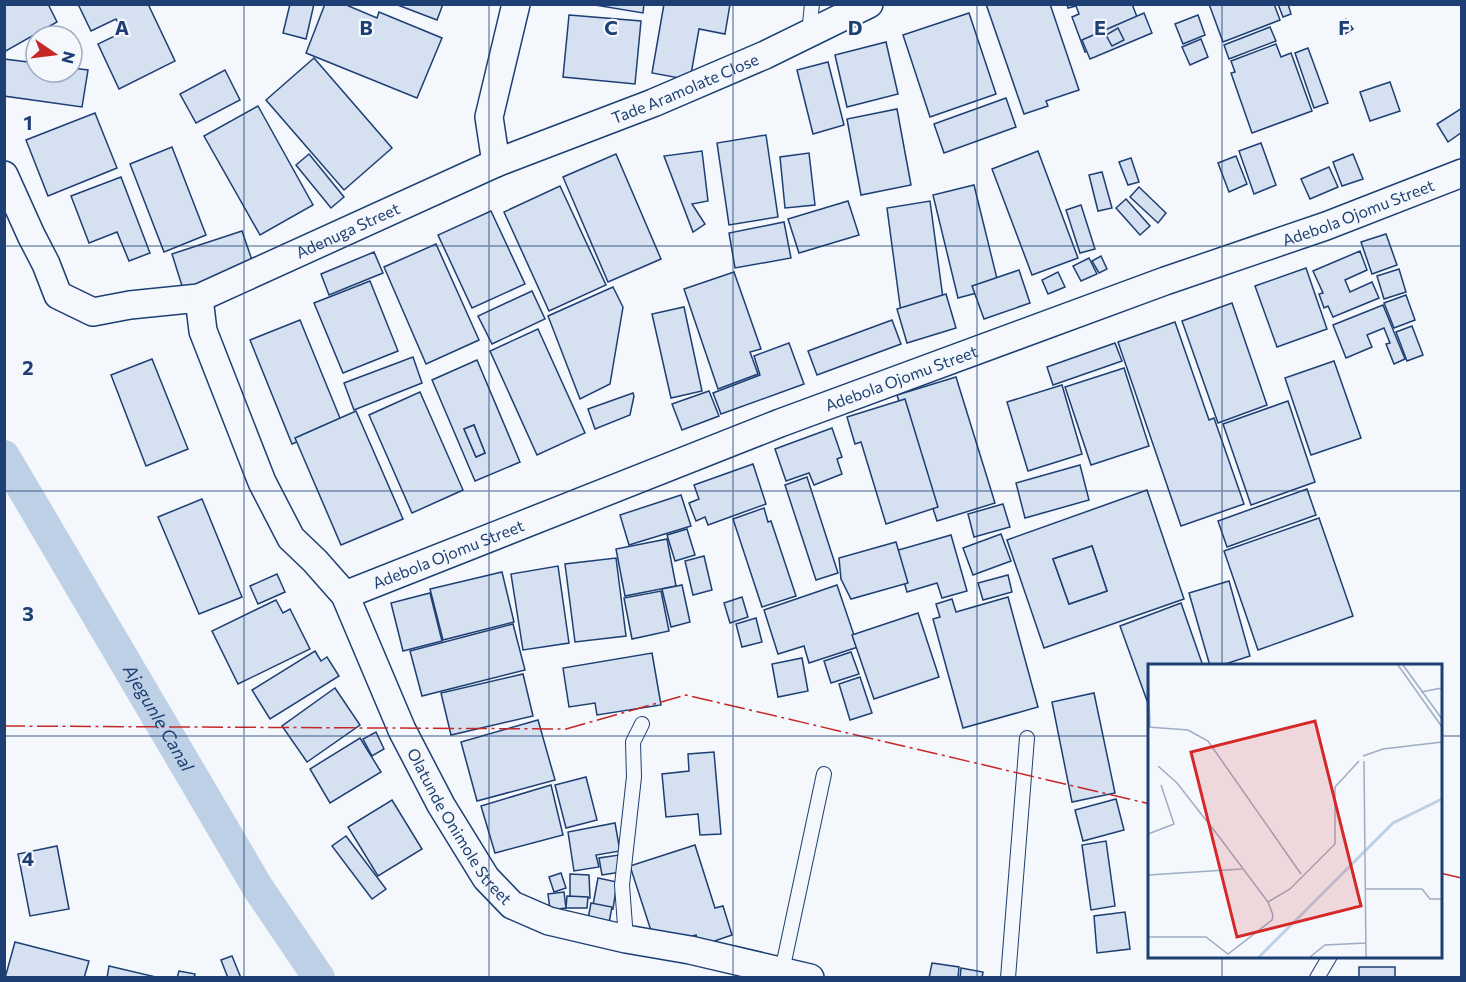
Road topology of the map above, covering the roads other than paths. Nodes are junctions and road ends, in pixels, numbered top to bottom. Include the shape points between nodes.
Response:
1 (516, 4) edge
2 (812, 4) edge
3 (869, 4) edge
4 (809, 33) junction
5 (496, 163) junction
6 (1461, 173) edge
7 (4, 175) edge
8 (199, 298) junction
9 (345, 595) junction
10 (642, 724) dead end
11 (1027, 738) dead end
12 (824, 774) dead end
13 (627, 939) junction
14 (1329, 958) edge
15 (782, 972) junction
16 (810, 978) edge
17 (1008, 978) edge
18 (1317, 978) edge

1 - 5 street via 489,117
2 - 4 lane
3 - 4 street, Tade Aramolate Close
4 - 5 street, Tade Aramolate Close via 653,103
5 - 8 street, Adenuga Street
6 - 9 street, Adebola Ojomu Street via 1326,226 780,423
7 - 8 street, Adenuga Street via 58,295 93,312
8 - 9 street, Olatunde Onimole Street via 203,331 262,482 291,538
9 - 13 street, Olatunde Onimole Street via 402,730 441,805 486,878 512,905 549,921
10 - 13 lane via 633,742 634,777 622,885
11 - 17 lane
12 - 15 lane
13 - 15 street, Olatunde Onimole Street
14 - 18 lane
15 - 16 street, Olatunde Onimole Street

